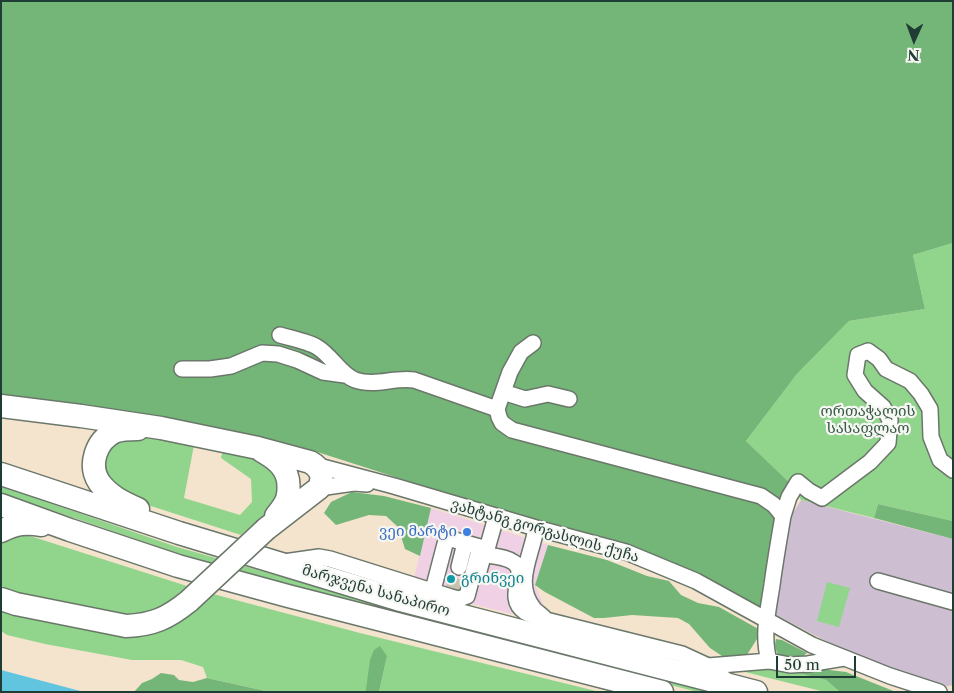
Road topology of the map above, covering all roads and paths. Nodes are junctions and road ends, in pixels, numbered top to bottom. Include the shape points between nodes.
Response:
1 (280, 335) dead end
2 (533, 343) dead end
3 (182, 369) dead end
4 (345, 375) junction
5 (503, 392) junction
6 (569, 399) dead end
7 (1, 406) edge
8 (497, 408) junction
9 (161, 428) junction
10 (258, 448) junction
11 (310, 463) junction
12 (953, 470) edge
13 (1, 474) edge
14 (301, 486) junction
15 (394, 486) junction
16 (1, 505) edge
17 (783, 516) junction
18 (496, 517) junction
19 (536, 528) junction
20 (70, 530) junction
21 (1, 531) edge
22 (179, 533) junction
23 (477, 546) junction
24 (527, 560) junction
25 (277, 563) junction
26 (459, 567) tunnel mouth
27 (878, 581) dead end
28 (428, 590) junction
29 (1, 592) edge
30 (454, 596) junction
31 (1, 599) edge
32 (953, 602) edge
33 (36, 608) junction
34 (766, 619) junction
35 (546, 620) junction
36 (844, 658) junction
37 (769, 661) junction
38 (708, 666) junction
39 (734, 686) junction
40 (662, 692) edge
41 (756, 692) edge
42 (939, 692) edge

1 - 4 street via 316,346
2 - 5 street via 521,352
3 - 4 street via 231,366 262,353 278,354 323,372
4 - 8 street via 365,383 414,380
5 - 6 street via 525,399 548,394
5 - 8 street
7 - 9 highway
8 - 17 street via 502,423 512,430 761,496
9 - 10 highway
9 - 22 highway via 115,432 98,449 94,470 109,493
10 - 11 highway
10 - 14 highway via 281,464
11 - 14 highway via 298,462 289,471
11 - 14 highway via 319,469 321,482
11 - 15 street
12 - 17 street via 940,460 931,437 930,409 921,394 910,381 886,369 868,352 858,355 855,375 890,420 888,443 870,462 822,498 798,482
13 - 22 highway, მარჯვენა სანაპირო
14 - 15 street via 354,483
14 - 33 highway, bridge via 266,529 189,601 163,619 126,626
15 - 18 street, ვახტანგ გორგასლის ქუჩა
16 - 20 highway, მარჯვენა სანაპირო
17 - 34 street
18 - 19 street, ვახტანგ გორგასლის ქუჩა
18 - 23 street
19 - 24 street
19 - 34 street, ვახტანგ გორგასლის ქუჩა via 626,552 696,581
20 - 21 highway via 30,523 12,525
20 - 40 highway, მარჯვენა სანაპირო via 188,569
22 - 25 highway, მარჯვენა სანაპირო
23 - 24 street
23 - 26 street
23 - 28 street via 447,540 434,586
23 - 30 street via 467,596
24 - 35 street via 524,586 535,610
25 - 28 street via 318,557 330,559
25 - 39 highway, მარჯვენა სანაპირო via 397,599
27 - 32 street
28 - 30 street
29 - 33 highway
30 - 35 street via 468,600 472,597 483,557 495,556 513,561 518,566 516,602 526,612
31 - 33 highway
34 - 36 street, ვახტანგ გორგასლის ქუჩა via 812,645
34 - 37 street
35 - 38 street via 682,654
36 - 37 street via 790,665
36 - 42 street, ვახტანგ გორგასლის ქუჩა
37 - 38 street
38 - 39 street
39 - 41 highway, მარჯვენა სანაპირო

